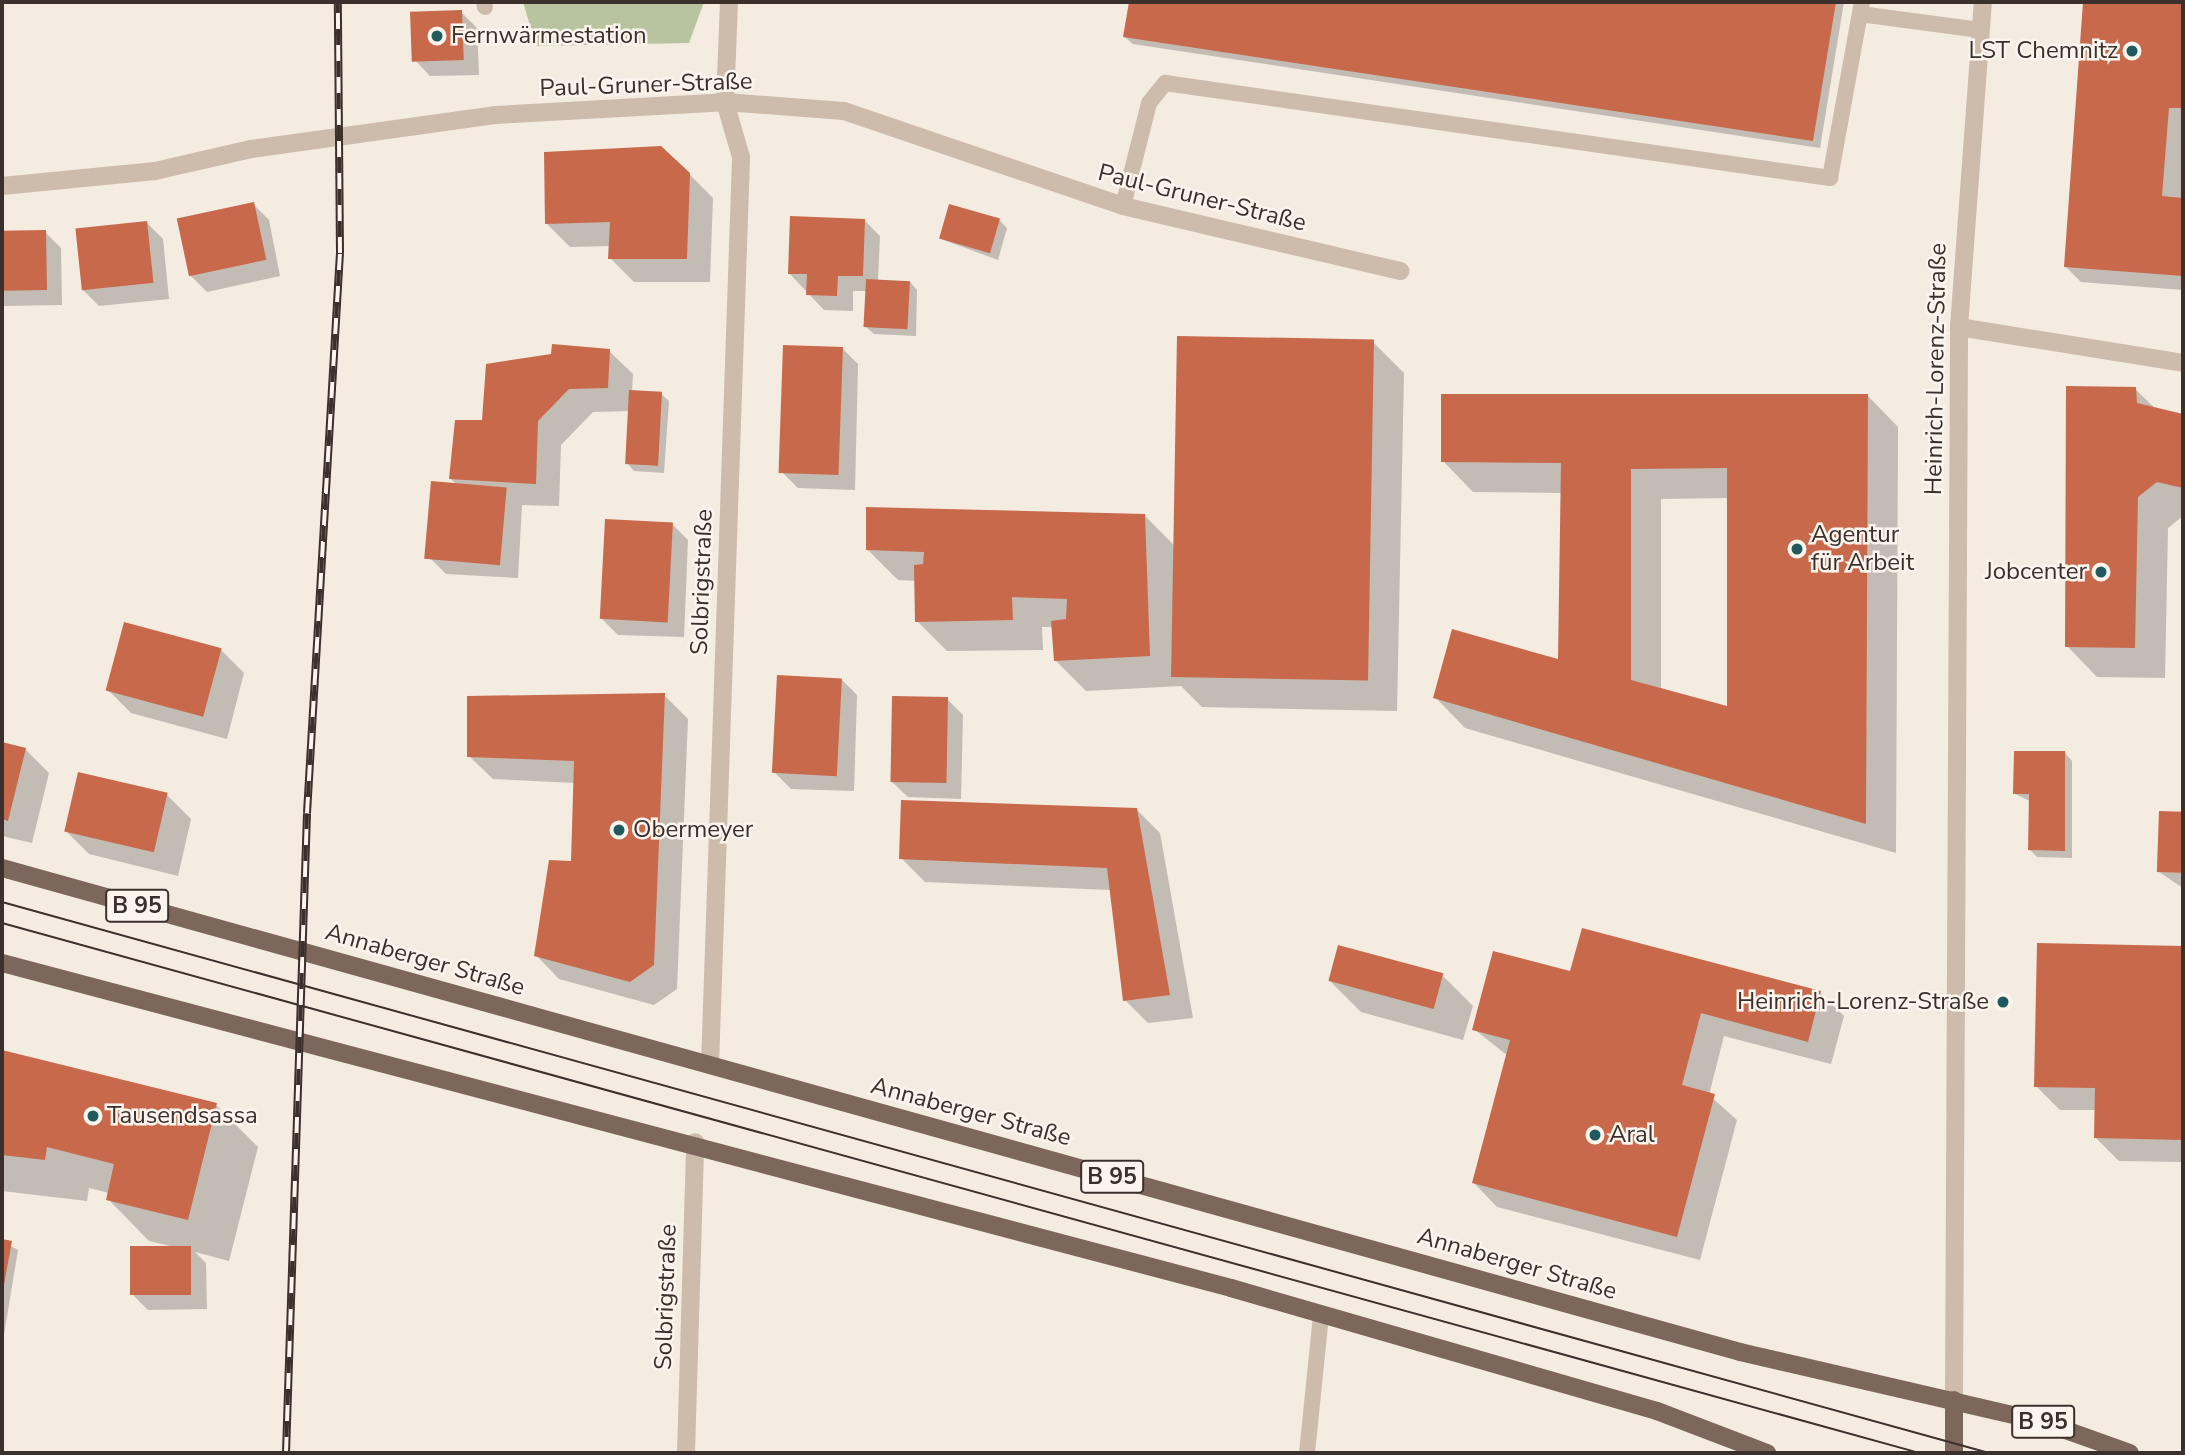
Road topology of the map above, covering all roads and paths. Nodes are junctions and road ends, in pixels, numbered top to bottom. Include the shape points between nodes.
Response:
1 (729, 2) edge
2 (1983, 2) edge
3 (1861, 8) edge
4 (1980, 30) junction
5 (725, 102) junction
6 (2, 186) edge
7 (1123, 206) junction
8 (1400, 271) dead end
9 (1959, 327) junction
10 (2183, 363) edge
11 (2, 868) edge
12 (2, 963) edge
13 (709, 1065) junction
14 (695, 1142) junction
15 (1321, 1314) junction
16 (1954, 1399) junction
17 (686, 1453) edge
18 (1307, 1453) edge
19 (1767, 1453) edge
20 (1954, 1453) edge
21 (2130, 1453) edge

1 - 5 street, Solbrigstraße
2 - 4 street, Heinrich-Lorenz-Straße
3 - 4 lane
3 - 7 lane via 1830,177 1165,83 1149,103
4 - 9 street, Heinrich-Lorenz-Straße
5 - 6 street, Paul-Gruner-Straße via 495,115 251,149 155,171
5 - 7 street, Paul-Gruner-Straße via 844,111
5 - 13 street, Solbrigstraße via 741,157
7 - 8 street, Paul-Gruner-Straße
9 - 10 street
9 - 16 street, Heinrich-Lorenz-Straße
11 - 13 main road, Annaberger Straße / B 95
12 - 14 main road
13 - 16 main road, Annaberger Straße / B 95 via 1740,1352
14 - 15 main road
14 - 17 street, Solbrigstraße
15 - 18 lane
15 - 19 main road via 1657,1411
16 - 20 main road, Heinrich-Lorenz-Straße
16 - 21 main road, Annaberger Straße / B 95

